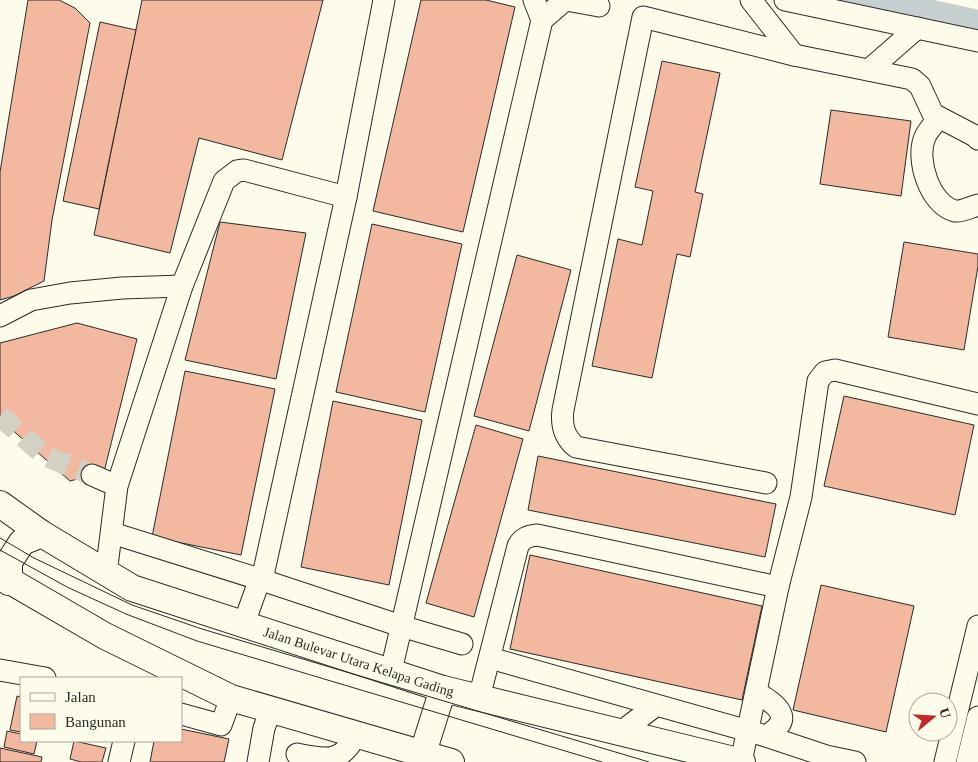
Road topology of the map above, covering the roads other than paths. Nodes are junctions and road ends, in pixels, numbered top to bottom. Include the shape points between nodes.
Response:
1 (384, 0) edge
2 (534, 0) edge
3 (566, 0) edge
4 (751, 0) edge
5 (785, 0) edge
6 (599, 6) dead end
7 (542, 20) junction
8 (917, 28) junction
9 (978, 42) edge
10 (794, 55) junction
11 (869, 70) junction
12 (938, 118) junction
13 (978, 140) edge
14 (346, 197) junction
15 (978, 205) edge
16 (182, 286) junction
17 (0, 316) edge
18 (978, 404) edge
19 (92, 475) tunnel mouth
20 (766, 483) dead end
21 (117, 486) junction
22 (0, 504) edge
23 (112, 533) junction
24 (42, 534) junction
25 (106, 574) junction
26 (5, 579) edge
27 (262, 580) junction
28 (778, 587) junction
29 (401, 626) junction
30 (978, 626) edge
31 (248, 627) junction
32 (462, 644) dead end
33 (490, 658) junction
34 (0, 670) edge
35 (391, 671) junction
36 (39, 677) edge
37 (972, 680) edge
38 (443, 689) junction
39 (756, 692) junction
40 (231, 698) junction
41 (479, 698) junction
42 (655, 706) junction
43 (271, 710) junction
44 (182, 714) edge
45 (978, 717) edge
46 (621, 732) junction
47 (757, 734) junction
48 (356, 735) junction
49 (124, 742) edge
50 (423, 753) edge
51 (298, 754) dead end
52 (120, 762) edge
53 (258, 762) edge
54 (452, 762) edge
55 (742, 762) edge
56 (855, 762) edge
57 (945, 762) edge
58 (968, 762) edge

1 - 14 street
2 - 7 street
3 - 6 street
3 - 7 street
4 - 10 street
5 - 8 street
7 - 29 street
8 - 9 street
8 - 11 street
10 - 11 street
10 - 20 street via 642,16 562,417 567,439 576,447
11 - 12 street via 912,79 920,86
12 - 13 street via 946,119
12 - 15 street via 925,138 923,172 945,207 957,211
14 - 16 street via 244,170 237,171 224,181
14 - 27 street
16 - 17 street via 70,293 31,300
16 - 21 street
18 - 28 street via 835,370 825,372 818,381 801,497
19 - 21 street
21 - 23 street
22 - 24 main road, Jalan Bulevar Utara Kelapa Gading
23 - 25 street
23 - 27 street
24 - 25 main road, Jalan Bulevar Utara Kelapa Gading
24 - 26 main road via 22,542 9,562
25 - 31 main road, Jalan Bulevar Utara Kelapa Gading via 132,588
26 - 40 main road via 104,636
27 - 29 street
27 - 31 street via 256,586
28 - 33 street via 530,536 518,546
28 - 39 street
29 - 32 street
29 - 35 street
30 - 37 street
31 - 35 main road, Jalan Bulevar Utara Kelapa Gading
33 - 41 street
33 - 42 street
34 - 36 street
35 - 38 main road, Jalan Bulevar Utara Kelapa Gading
37 - 57 street
38 - 41 main road, Jalan Bulevar Utara Kelapa Gading
38 - 50 main road
39 - 47 street
39 - 47 street via 774,704 781,713 782,722 776,730
40 - 43 main road
40 - 44 street via 221,725
41 - 46 main road, Jalan Bulevar Utara Kelapa Gading
42 - 46 street
42 - 47 street
43 - 48 main road
43 - 53 street
45 - 58 street
46 - 55 main road, Jalan Bulevar Utara Kelapa Gading
47 - 55 street
47 - 56 street
48 - 50 main road
48 - 51 street via 351,748 338,760 327,761
49 - 52 street
50 - 54 main road

